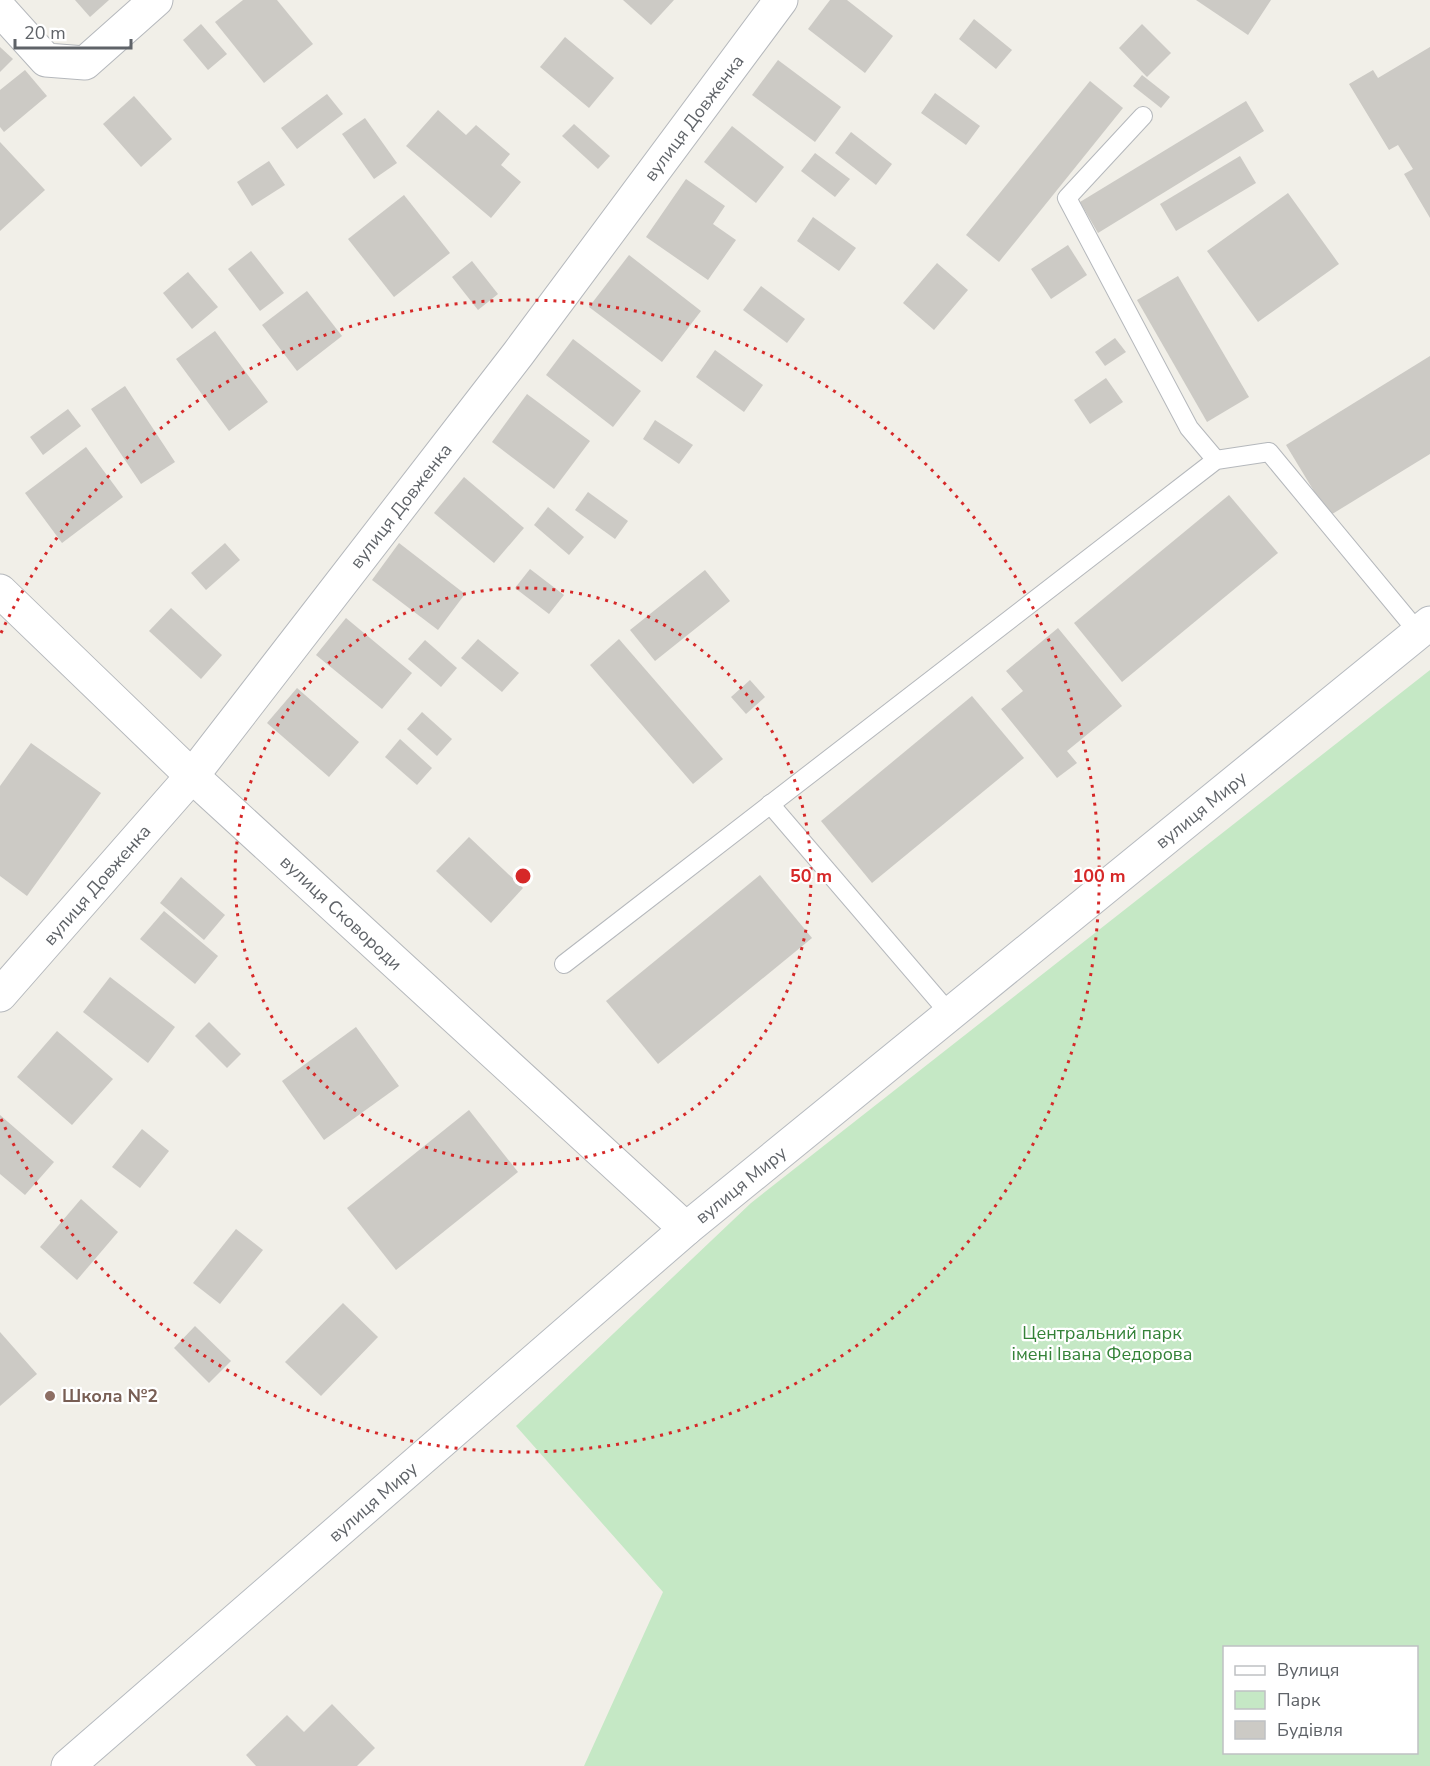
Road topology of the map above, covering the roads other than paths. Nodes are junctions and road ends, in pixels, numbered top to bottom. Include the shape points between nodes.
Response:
1 (156, 0) edge
2 (781, 0) edge
3 (0, 9) edge
4 (1143, 116) dead end
5 (1216, 460) junction
6 (0, 591) edge
7 (1424, 628) edge
8 (192, 776) junction
9 (770, 804) junction
10 (564, 964) dead end
11 (0, 995) edge
12 (950, 1014) junction
13 (686, 1229) junction
14 (68, 1766) edge

1 - 3 street via 85,63 46,60
2 - 8 street, вулиця Довженка via 525,344
4 - 5 lane via 1067,198 1189,428
5 - 7 lane via 1269,452
5 - 9 lane
6 - 8 street, вулиця Сковороди
7 - 12 street, вулиця Миру
8 - 11 street, вулиця Довженка
8 - 13 street, вулиця Сковороди
9 - 10 lane
9 - 12 lane
12 - 13 street, вулиця Миру
13 - 14 street, вулиця Миру

